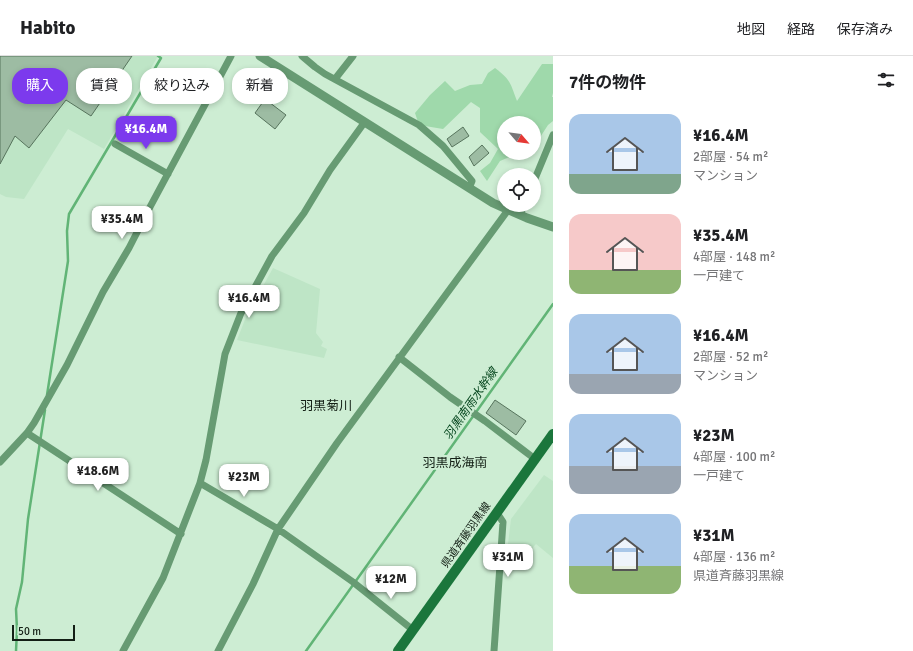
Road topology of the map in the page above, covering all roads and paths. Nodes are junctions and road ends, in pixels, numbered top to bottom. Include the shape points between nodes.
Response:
1 (231, 56) edge
2 (260, 56) edge
3 (302, 56) edge
4 (353, 56) edge
5 (335, 79) junction
6 (364, 122) junction
7 (553, 135) edge
8 (115, 144) dead end
9 (539, 168) edge
10 (168, 174) junction
11 (469, 188) junction
12 (497, 205) edge
13 (507, 212) edge
14 (513, 212) edge
15 (521, 212) edge
16 (520, 215) junction
17 (553, 227) edge
18 (399, 357) junction
19 (27, 433) junction
20 (553, 434) edge
21 (535, 459) junction
22 (0, 462) edge
23 (200, 483) junction
24 (497, 513) junction
25 (278, 529) junction
26 (181, 534) junction
27 (413, 630) junction
28 (124, 651) edge
29 (218, 651) edge
30 (398, 651) edge
31 (494, 651) edge

1 - 10 street
2 - 6 street
3 - 5 street
4 - 5 street
5 - 11 street via 419,125 442,146 472,181
6 - 11 street
6 - 23 street via 304,213 272,256 241,313 225,354
7 - 9 street
8 - 10 street
10 - 19 street via 103,292 67,365
11 - 12 street
13 - 18 street
14 - 16 street
15 - 16 street
16 - 17 street
18 - 21 street
18 - 25 street
19 - 22 street
19 - 26 street
20 - 21 main road, 県道斉藤羽黒線
21 - 24 main road, 県道斉藤羽黒線
23 - 25 street
23 - 26 street
24 - 27 main road, 県道斉藤羽黒線
24 - 31 street via 503,522
25 - 27 street via 355,583
25 - 29 street
26 - 28 street via 163,578
27 - 30 main road, 県道斉藤羽黒線

